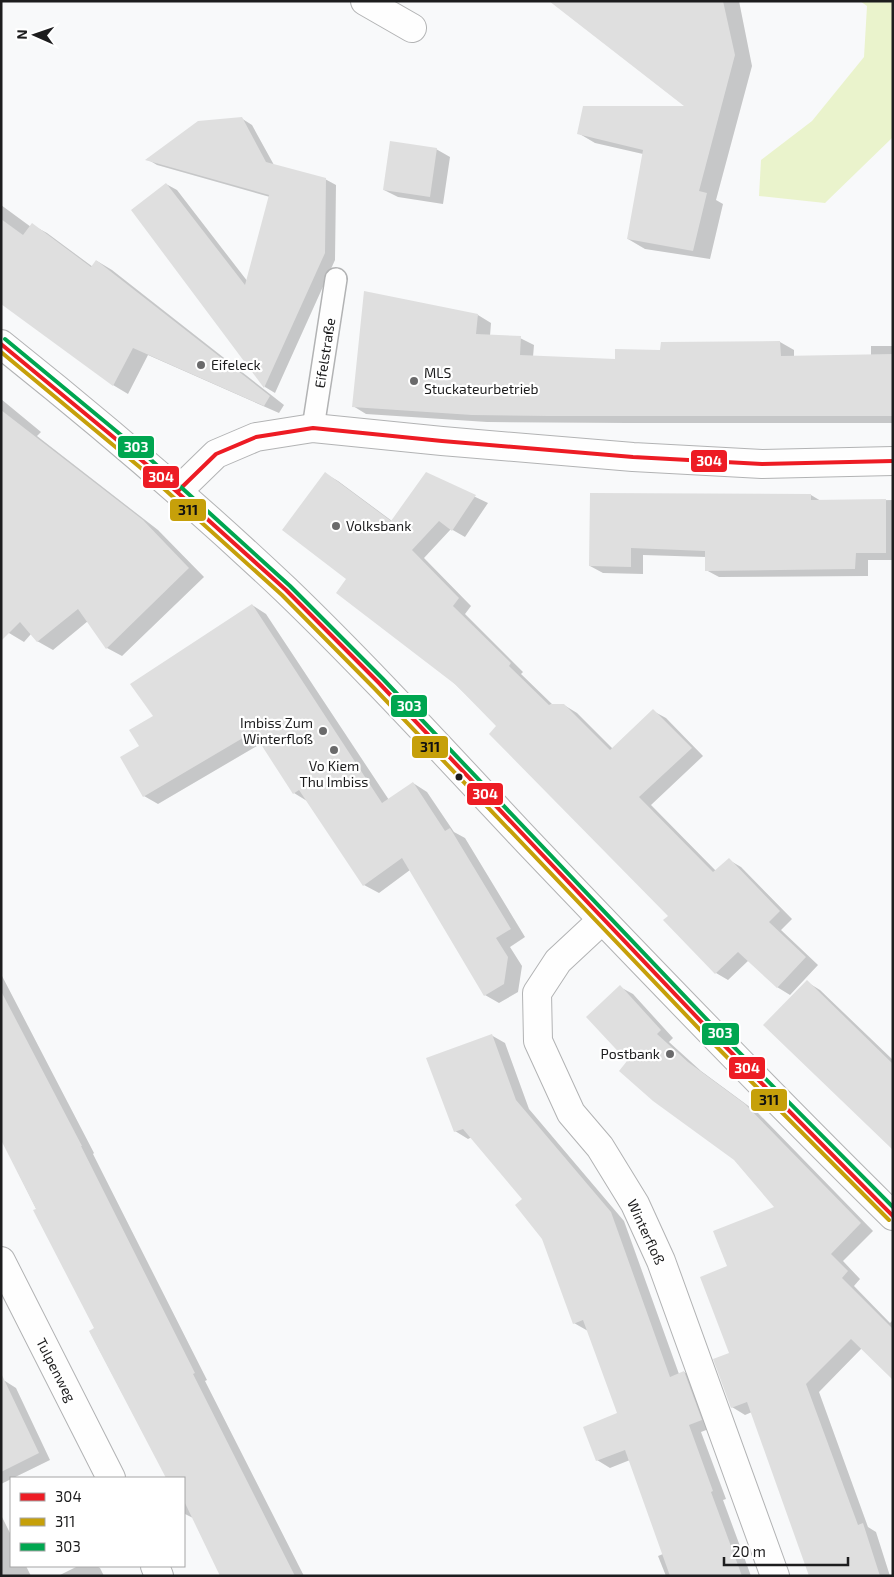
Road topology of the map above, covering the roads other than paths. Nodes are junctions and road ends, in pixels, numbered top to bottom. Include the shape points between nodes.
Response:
1 (365, 1) edge
2 (412, 28) dead end
3 (336, 279) dead end
4 (1, 344) edge
5 (313, 428) junction
6 (893, 461) edge
7 (178, 491) junction
8 (602, 920) junction
9 (893, 1216) edge
10 (1, 1261) edge
11 (110, 1477) edge
12 (775, 1576) edge

1 - 2 street
3 - 5 lane, Eifelstraße
4 - 7 street
5 - 6 street via 633,457 762,464
5 - 7 street via 256,437 216,454
7 - 8 street via 295,599
8 - 9 street
8 - 12 street, Winterfloß via 558,961 537,993 538,1042 571,1114 600,1148 635,1204 661,1261
10 - 11 street, Tulpenweg

